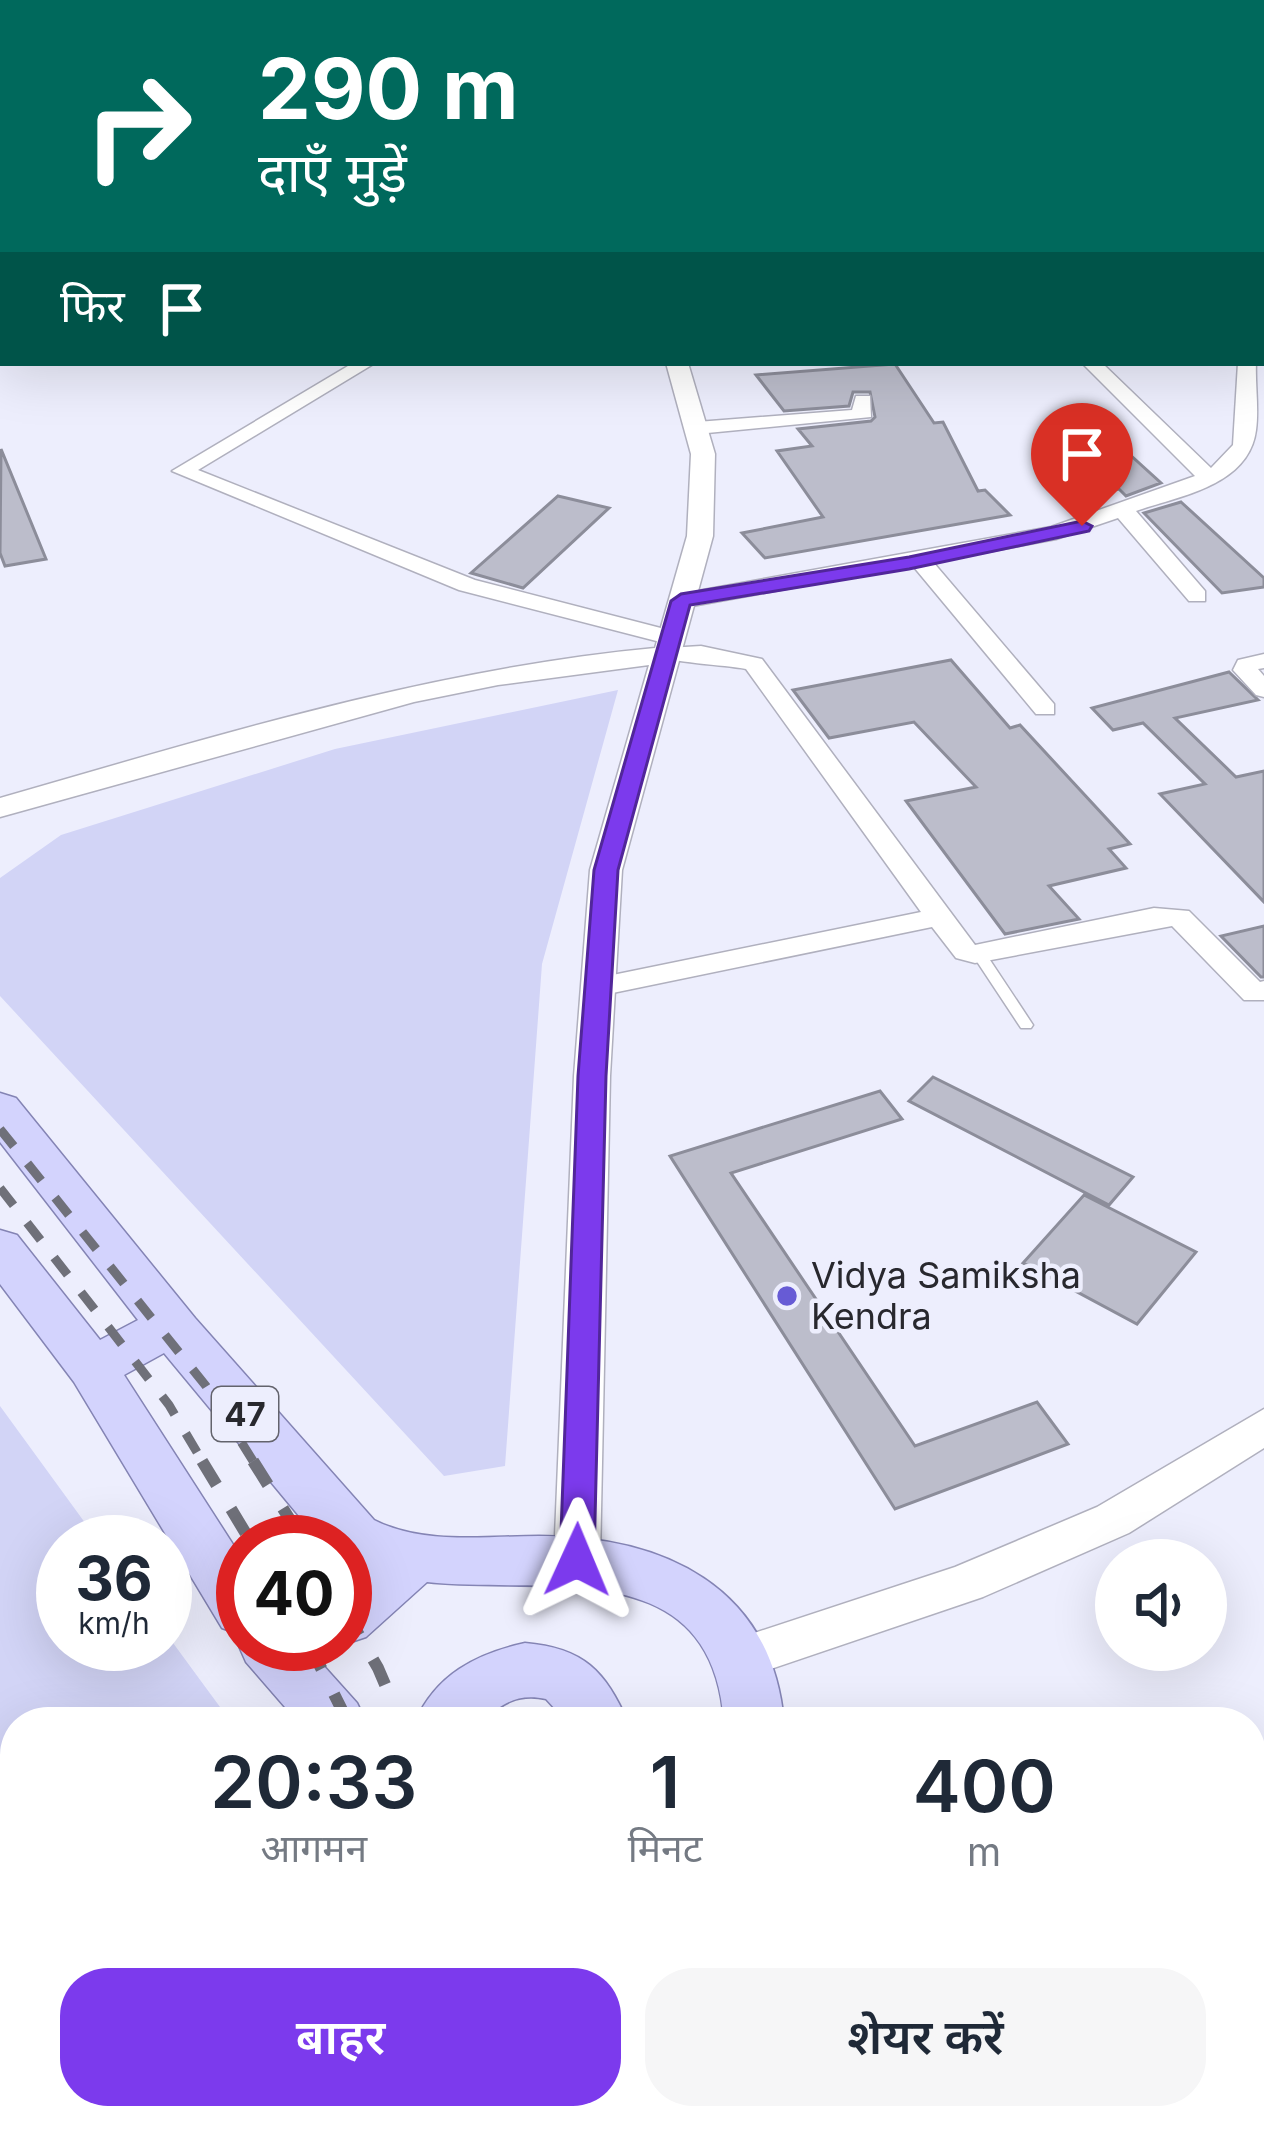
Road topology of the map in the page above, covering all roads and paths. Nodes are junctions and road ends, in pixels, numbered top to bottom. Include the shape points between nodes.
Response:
1 (361, 366) edge
2 (678, 366) edge
3 (1093, 366) edge
4 (1247, 366) edge
5 (863, 400) dead end
6 (697, 428) junction
7 (1209, 478) junction
8 (1124, 511) junction
9 (920, 560) junction
10 (1196, 596) dead end
11 (681, 601) junction
12 (670, 647) junction
13 (1264, 661) edge
14 (1264, 690) edge
15 (1046, 710) dead end
16 (0, 808) edge
17 (939, 917) junction
18 (979, 954) junction
19 (598, 988) junction
20 (1264, 990) edge
21 (1026, 1025) dead end
22 (0, 1109) edge
23 (0, 1248) edge
24 (168, 1327) junction
25 (92, 1367) junction
26 (1264, 1426) edge
27 (416, 1557) junction
28 (577, 1560) junction
29 (216, 1567) edge
30 (372, 1595) edge
31 (741, 1658) junction
32 (302, 1671) edge
33 (326, 1707) edge
34 (460, 1707) edge
35 (593, 1707) edge
36 (753, 1707) edge

1 - 12 street via 182,470 467,585
2 - 6 street
3 - 7 street
4 - 7 street via 1240,458
5 - 6 street via 864,413 854,416
6 - 11 street via 704,454 700,536
7 - 8 street
8 - 9 street
8 - 10 street
9 - 11 street
9 - 15 street
11 - 12 street
12 - 16 street via 368,705
12 - 17 street via 754,664
12 - 19 street via 606,870
13 - 14 street via 1246,665
17 - 18 street via 966,952
17 - 19 street
18 - 20 street via 1180,917 1254,993
18 - 21 lane
19 - 28 street
22 - 24 main road, 47
23 - 25 main road
24 - 25 main road
24 - 27 main road, 47 via 356,1539
25 - 29 main road
26 - 31 street via 1112,1520 967,1583
27 - 28 main road, 47
27 - 30 main road
28 - 31 main road, 47 via 631,1568 680,1590 719,1624
31 - 36 main road, 47
32 - 33 main road
34 - 35 main road via 484,1682 522,1669 578,1687

